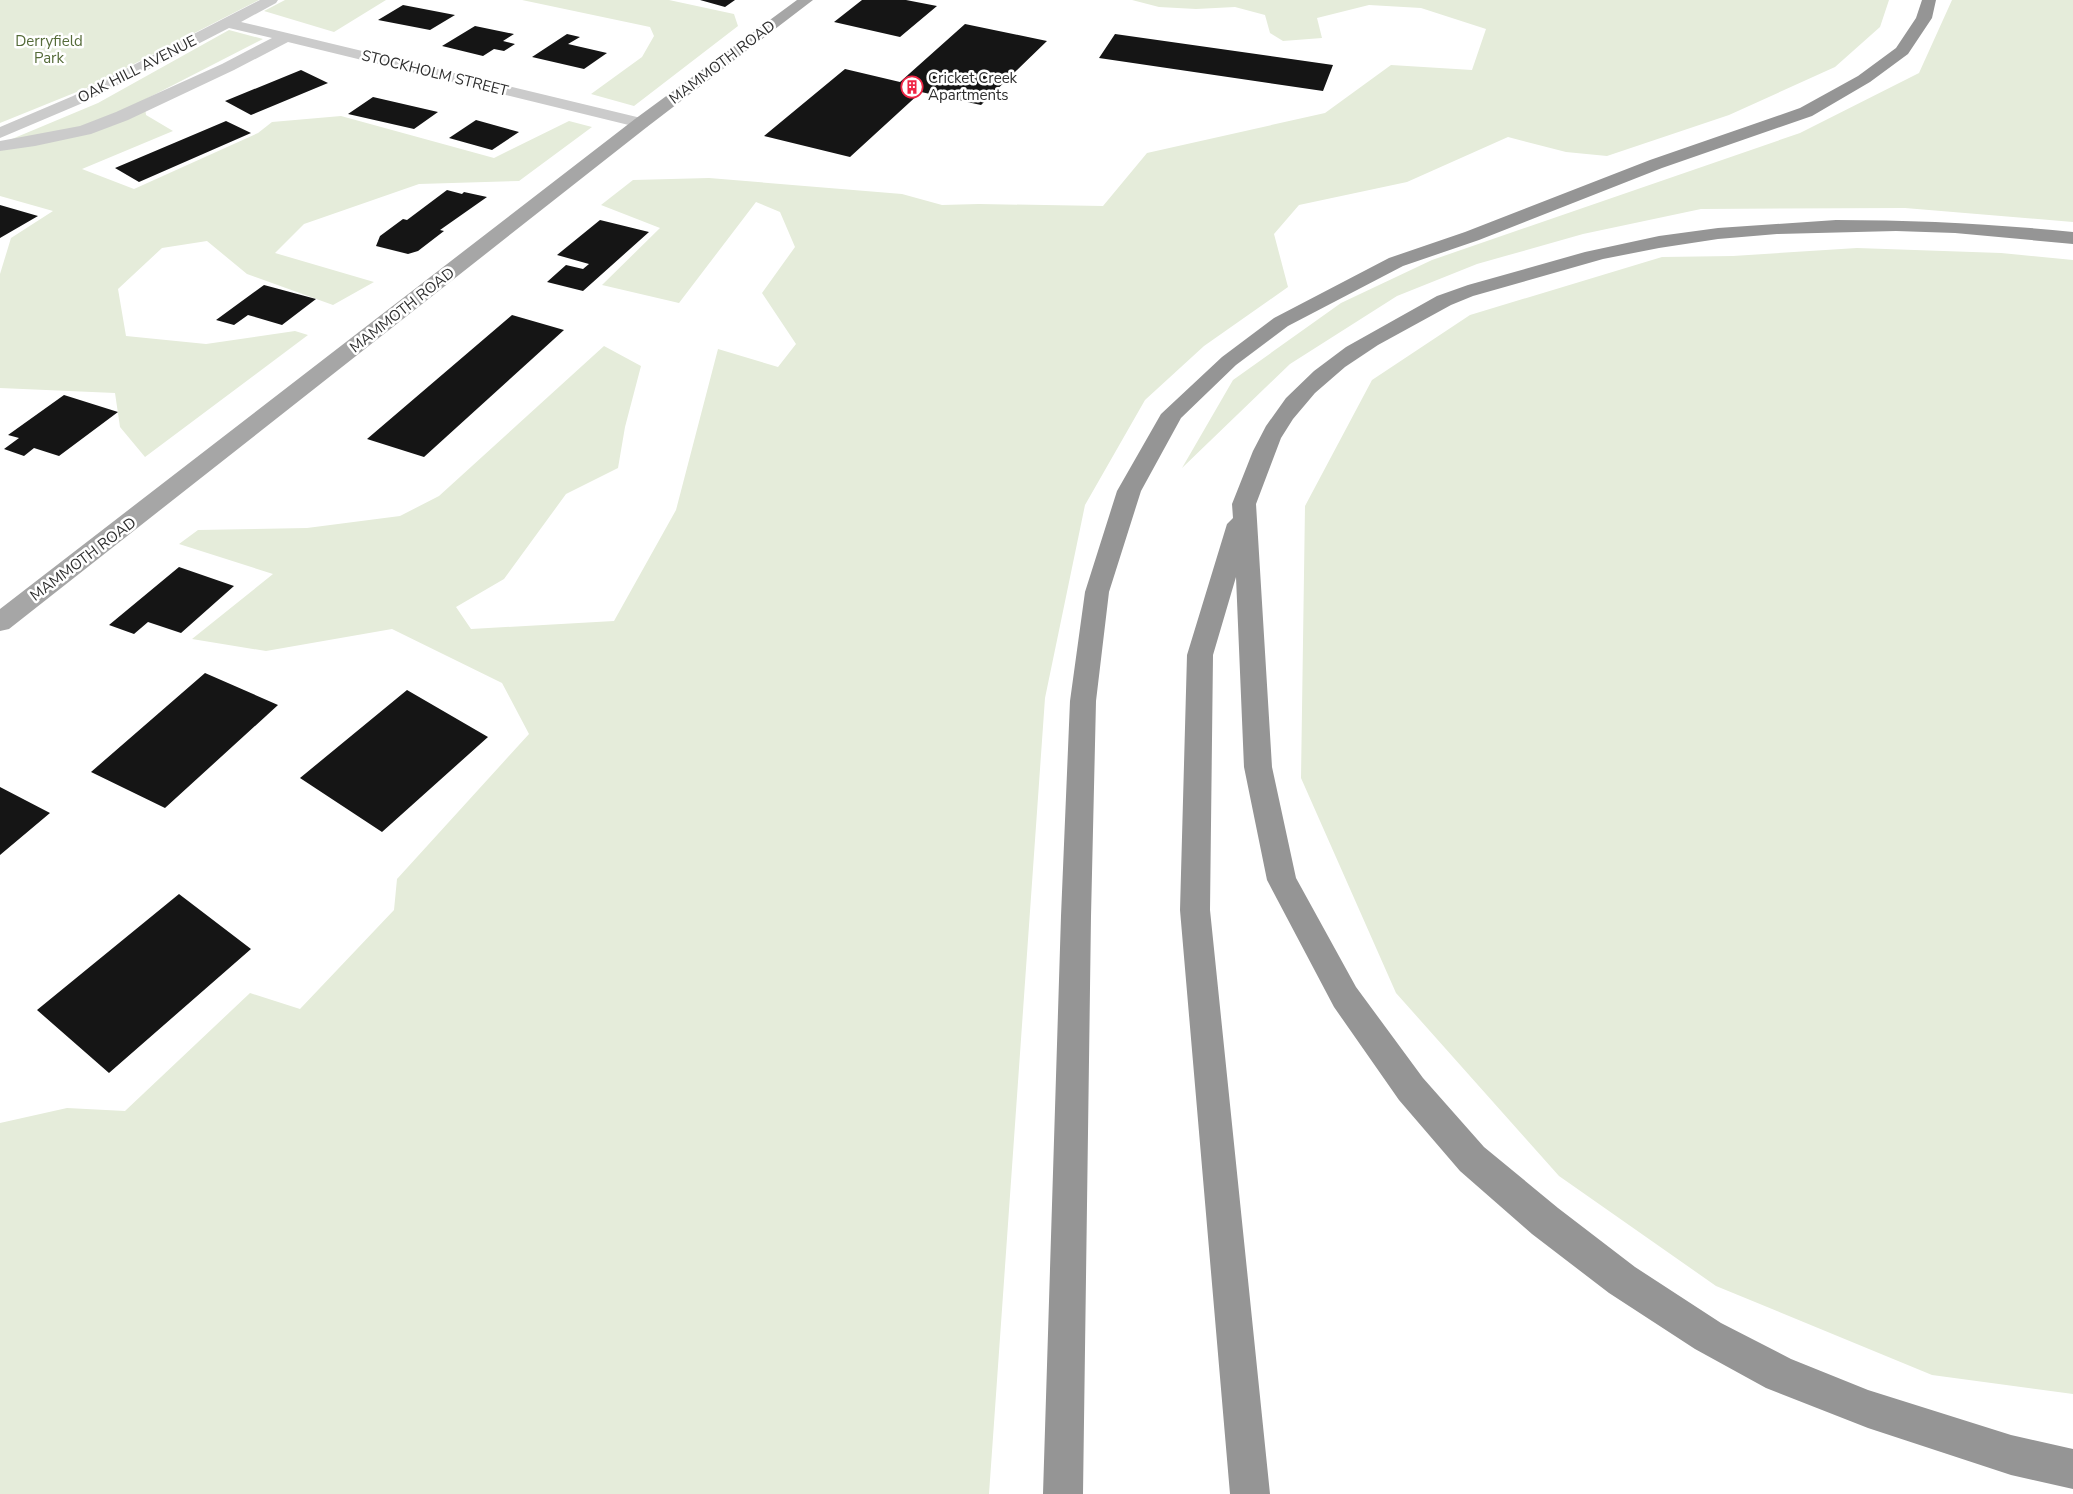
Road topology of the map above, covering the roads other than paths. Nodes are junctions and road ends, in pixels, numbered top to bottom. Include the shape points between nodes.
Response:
1 (271, 0) edge
2 (806, 0) edge
3 (1929, 0) edge
4 (228, 23) junction
5 (286, 37) junction
6 (641, 123) junction
7 (0, 133) edge
8 (0, 146) edge
9 (2073, 238) edge
10 (1244, 504) junction
11 (0, 622) edge
12 (2073, 1469) edge
13 (1063, 1494) edge
14 (1250, 1494) edge

1 - 4 street, OAK HILL AVENUE
2 - 6 main road, MAMMOTH ROAD
3 - 13 highway via 1924,18 1902,51 1864,79 1806,112 1656,164 1396,262 1282,322 1229,361 1172,414 1129,491 1097,592 1083,701
4 - 5 street, STOCKHOLM STREET
4 - 7 street, OAK HILL AVENUE via 79,99
5 - 6 street, STOCKHOLM STREET
5 - 8 street via 122,116 85,130
6 - 11 main road, MAMMOTH ROAD
9 - 10 highway via 1923,226 1837,225 1755,230 1601,254 1457,295 1392,326 1350,353 1294,402 1272,433
10 - 12 highway via 1258,767 1282,880 1345,997 1417,1096 1472,1159 1545,1222 1622,1280 1708,1336 1780,1374 1868,1409 2011,1455
10 - 14 highway via 1200,655 1195,910

